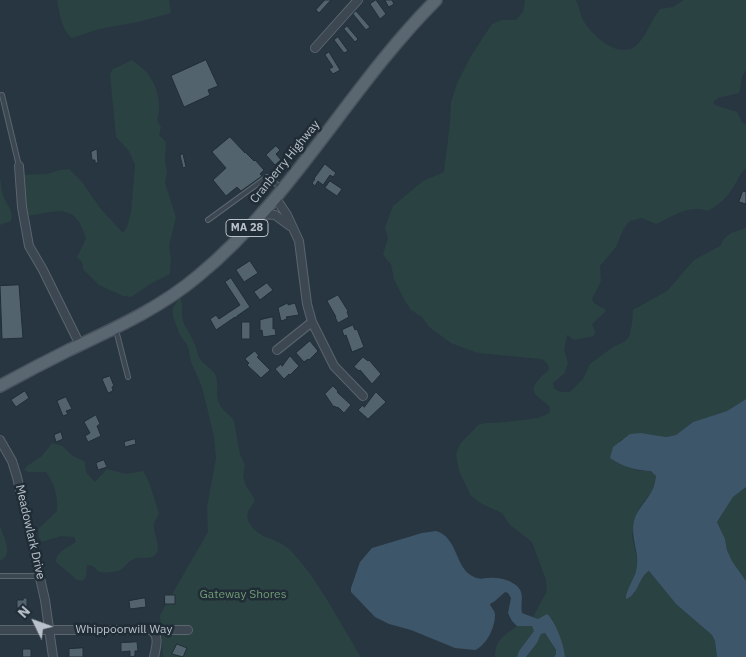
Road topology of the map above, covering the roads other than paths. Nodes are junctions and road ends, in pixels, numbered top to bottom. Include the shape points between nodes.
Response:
1 (356, 0) edge
2 (436, 0) edge
3 (315, 48) dead end
4 (2, 95) dead end
5 (19, 166) joint
6 (279, 193) junction
7 (260, 214) junction
8 (208, 220) dead end
9 (293, 229) junction
10 (312, 322) junction
11 (116, 328) junction
12 (80, 345) junction
13 (277, 350) dead end
14 (128, 377) dead end
15 (0, 386) edge
16 (363, 396) dead end
17 (0, 440) edge
18 (0, 576) edge
19 (40, 576) junction
20 (0, 630) edge
21 (50, 630) junction
22 (151, 630) junction
23 (188, 630) dead end
24 (53, 657) edge
25 (154, 657) edge

1 - 3 street
2 - 6 main road, Cranberry Highway / MA 28 via 380,62
4 - 5 lane
5 - 12 street via 29,246
6 - 7 main road, Cranberry Highway / MA 28
6 - 8 lane via 268,177
6 - 9 street
7 - 9 street via 275,215
7 - 11 main road, Cranberry Highway / MA 28 via 229,248 188,284 153,309
9 - 10 street via 299,241
10 - 13 street
10 - 16 street via 334,366
11 - 12 main road, Cranberry Highway / MA 28
11 - 14 lane
12 - 15 main road, Cranberry Highway / MA 28
17 - 19 street, Meadowlark Drive via 16,471
18 - 19 lane
19 - 21 street, Meadowlark Drive
20 - 21 street, Whippoorwill Way
21 - 22 street, Whippoorwill Way
21 - 24 street, Meadowlark Drive
22 - 23 street, Whippoorwill Way
22 - 25 street via 156,639

